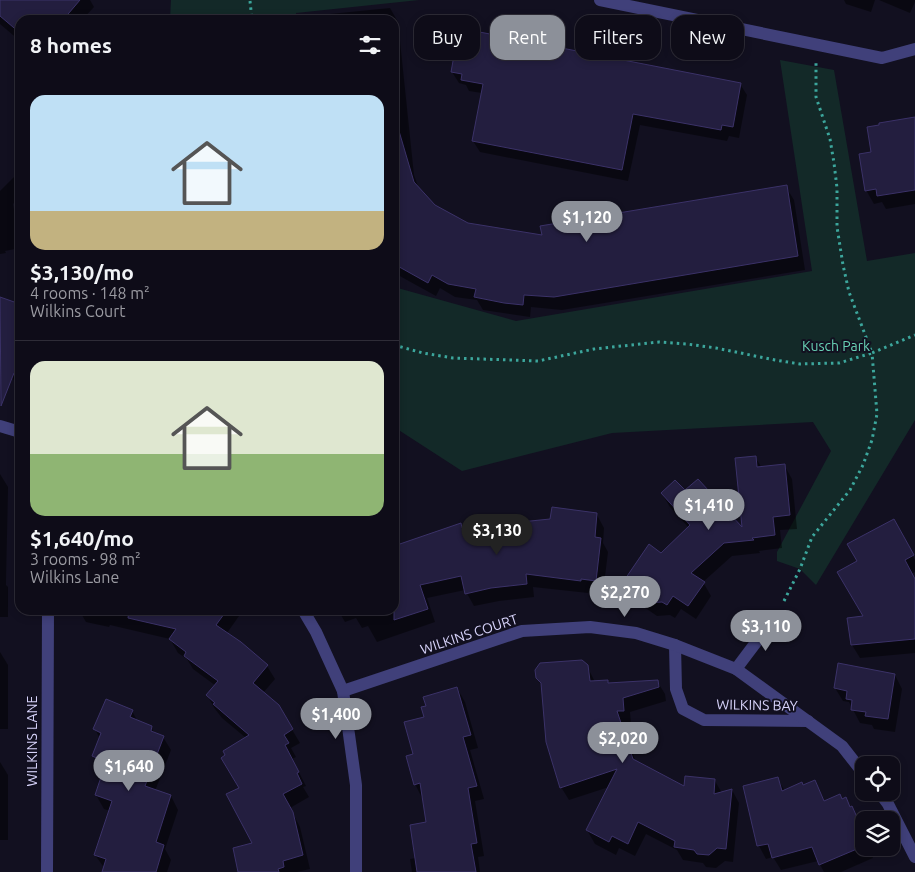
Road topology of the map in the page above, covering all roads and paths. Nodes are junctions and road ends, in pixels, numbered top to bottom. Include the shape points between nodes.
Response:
1 (251, 0) edge
2 (600, 0) edge
3 (252, 15) edge
4 (915, 48) edge
5 (816, 64) dead end
6 (915, 334) edge
7 (399, 346) edge
8 (872, 354) junction
9 (0, 426) edge
10 (15, 430) edge
11 (48, 615) edge
12 (306, 615) edge
13 (775, 617) joint
14 (675, 645) junction
15 (736, 669) junction
16 (343, 691) junction
17 (808, 721) junction
18 (855, 763) edge
19 (886, 801) edge
20 (915, 857) edge
21 (47, 872) edge
22 (356, 872) edge

1 - 3 path
2 - 4 street via 882,58
5 - 8 path via 816,97 834,163 837,227 843,265
6 - 8 path
7 - 8 path via 453,358 538,361 603,348 659,342 716,348 800,364 839,363
8 - 13 path via 877,414 863,465 850,490 812,537 798,574
9 - 10 street
11 - 21 street, WILKINS LANE
12 - 16 street
13 - 15 street
14 - 15 street, WILKINS COURT
14 - 16 street, WILKINS COURT via 636,633 590,626 522,631
14 - 17 street, WILKINS BAY via 676,689 683,709 704,720
15 - 17 street, WILKINS COURT
16 - 22 street via 356,784
17 - 18 street, WILKINS COURT via 842,746
19 - 20 street

